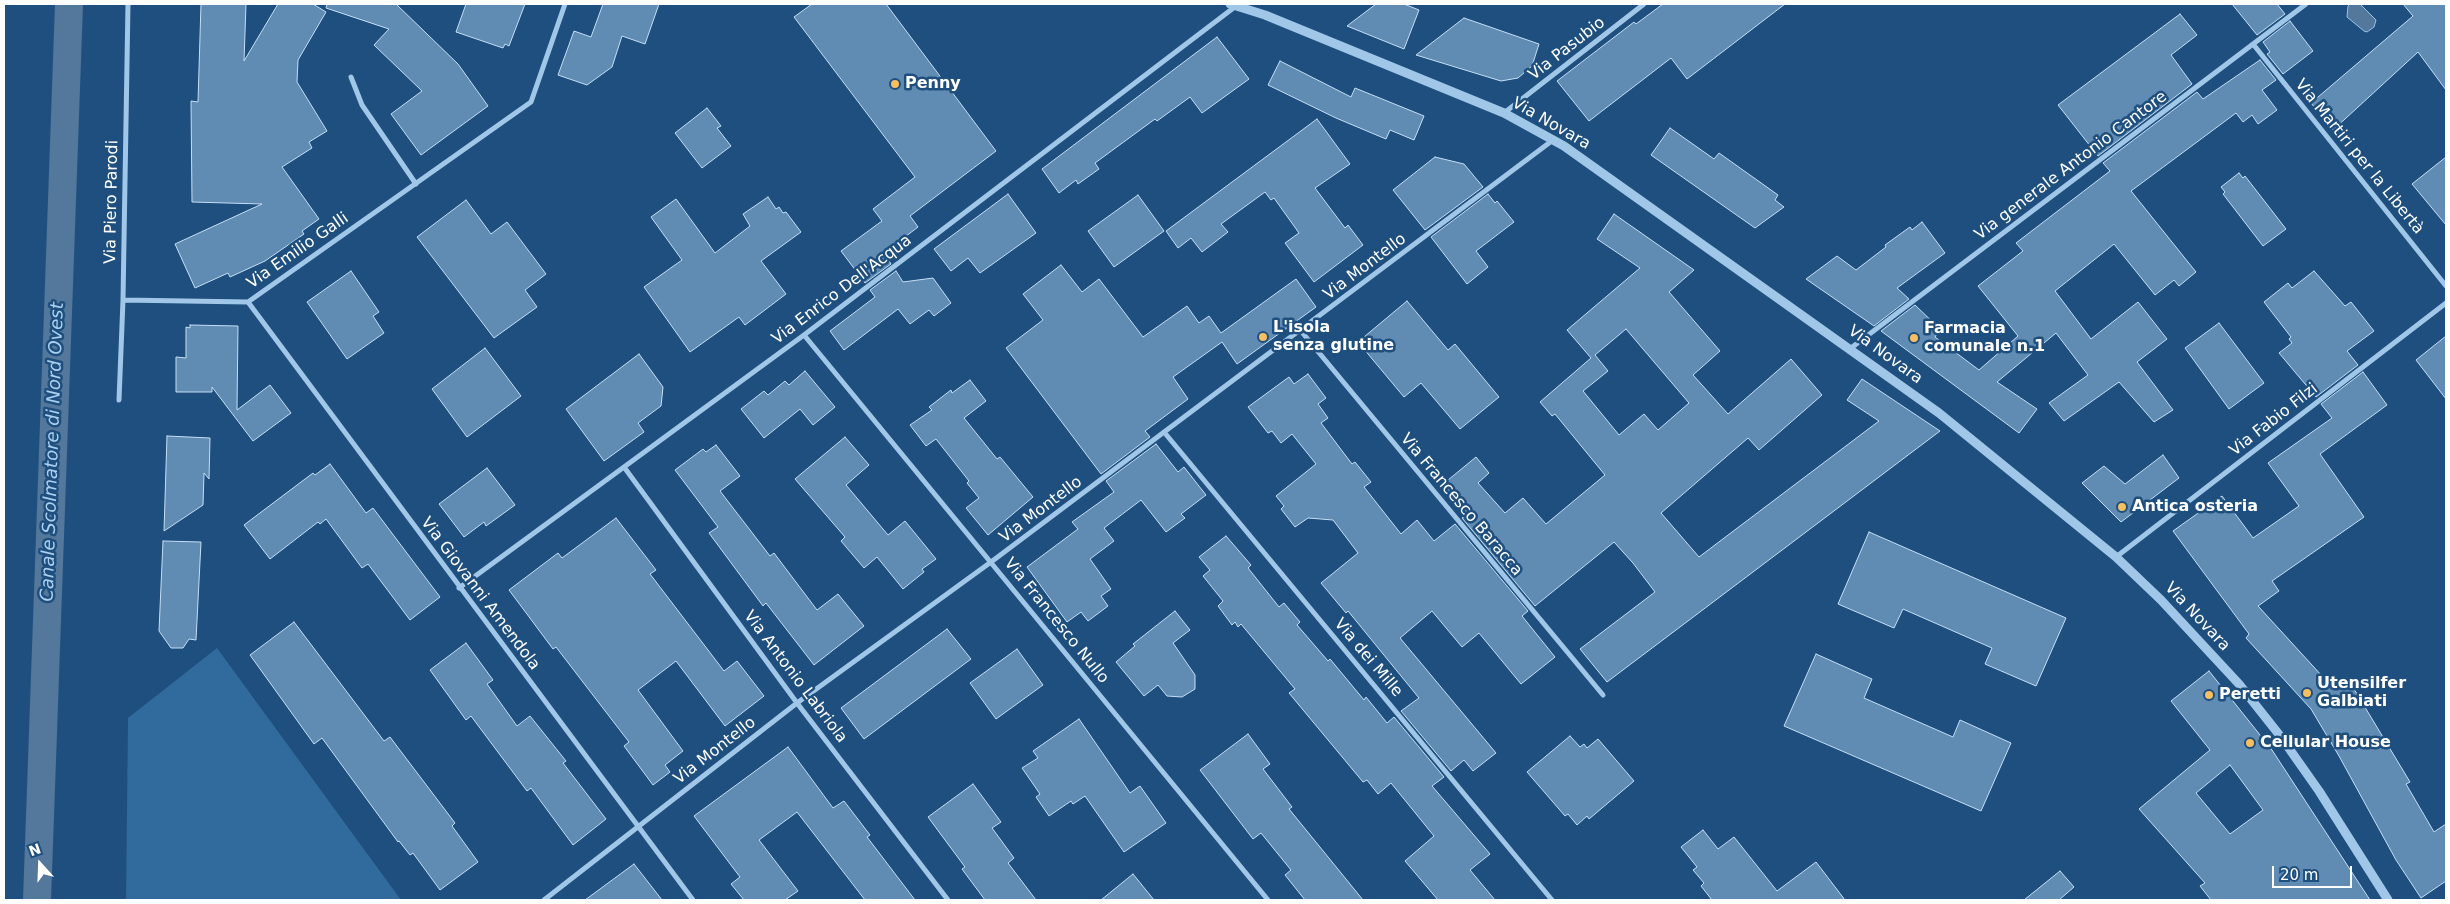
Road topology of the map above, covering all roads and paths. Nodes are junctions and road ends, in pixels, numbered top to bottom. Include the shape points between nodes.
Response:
1 (128, 4) edge
2 (565, 4) edge
3 (1644, 4) edge
4 (2306, 4) edge
5 (1233, 5) edge
6 (2253, 44) junction
7 (351, 77) dead end
8 (1504, 113) junction
9 (1553, 140) junction
10 (416, 184) junction
11 (2446, 286) edge
12 (123, 300) junction
13 (248, 302) junction
14 (2446, 303) edge
15 (1301, 331) junction
16 (804, 334) junction
17 (1851, 348) junction
18 (119, 400) dead end
19 (1164, 432) junction
20 (624, 467) junction
21 (2116, 557) junction
22 (991, 562) junction
23 (459, 588) junction
24 (1603, 695) dead end
25 (798, 703) junction
26 (637, 827) junction
27 (544, 900) edge
28 (693, 900) edge
29 (948, 900) edge
30 (1268, 900) edge
31 (1552, 900) edge
32 (2388, 900) edge

1 - 12 street, Via Piero Parodi
2 - 10 street, Via Emilio Galli via 531,102
3 - 8 street, Via Pasubio
4 - 6 street, Via generale Antonio Cantore
5 - 8 street, Via Novara via 1265,15
5 - 16 street, Via Enrico Dell'Acqua
6 - 11 street, Via Martiri per la Libertà
6 - 17 street, Via generale Antonio Cantore
7 - 10 street via 362,105
8 - 9 street, Via Novara
9 - 15 street, Via Montello
9 - 17 street, Via Novara
10 - 13 street, Via Emilio Galli
12 - 13 street, Via Emilio Galli
12 - 18 street, Via Piero Parodi
13 - 23 street, Via Giovanni Amendola
14 - 21 street, Via Fabio Filzi
15 - 19 street, Via Montello
15 - 24 street, Via Francesco Baracca
16 - 20 street, Via Enrico Dell'Acqua
16 - 22 street, Via Francesco Nullo
17 - 21 street, Via Novara via 1947,419
19 - 22 street, Via Montello
19 - 31 street, Via dei Mille
20 - 23 street, Via Enrico Dell'Acqua
20 - 25 street, Via Antonio Labriola
21 - 32 street, Via Novara via 2168,607 2263,714 2318,791
22 - 25 street, Via Montello
22 - 30 street, Via Francesco Nullo
23 - 26 street, Via Giovanni Amendola
25 - 26 street, Via Montello
25 - 29 street, Via Antonio Labriola
26 - 27 street, Via Montello
26 - 28 street, Via Giovanni Amendola

